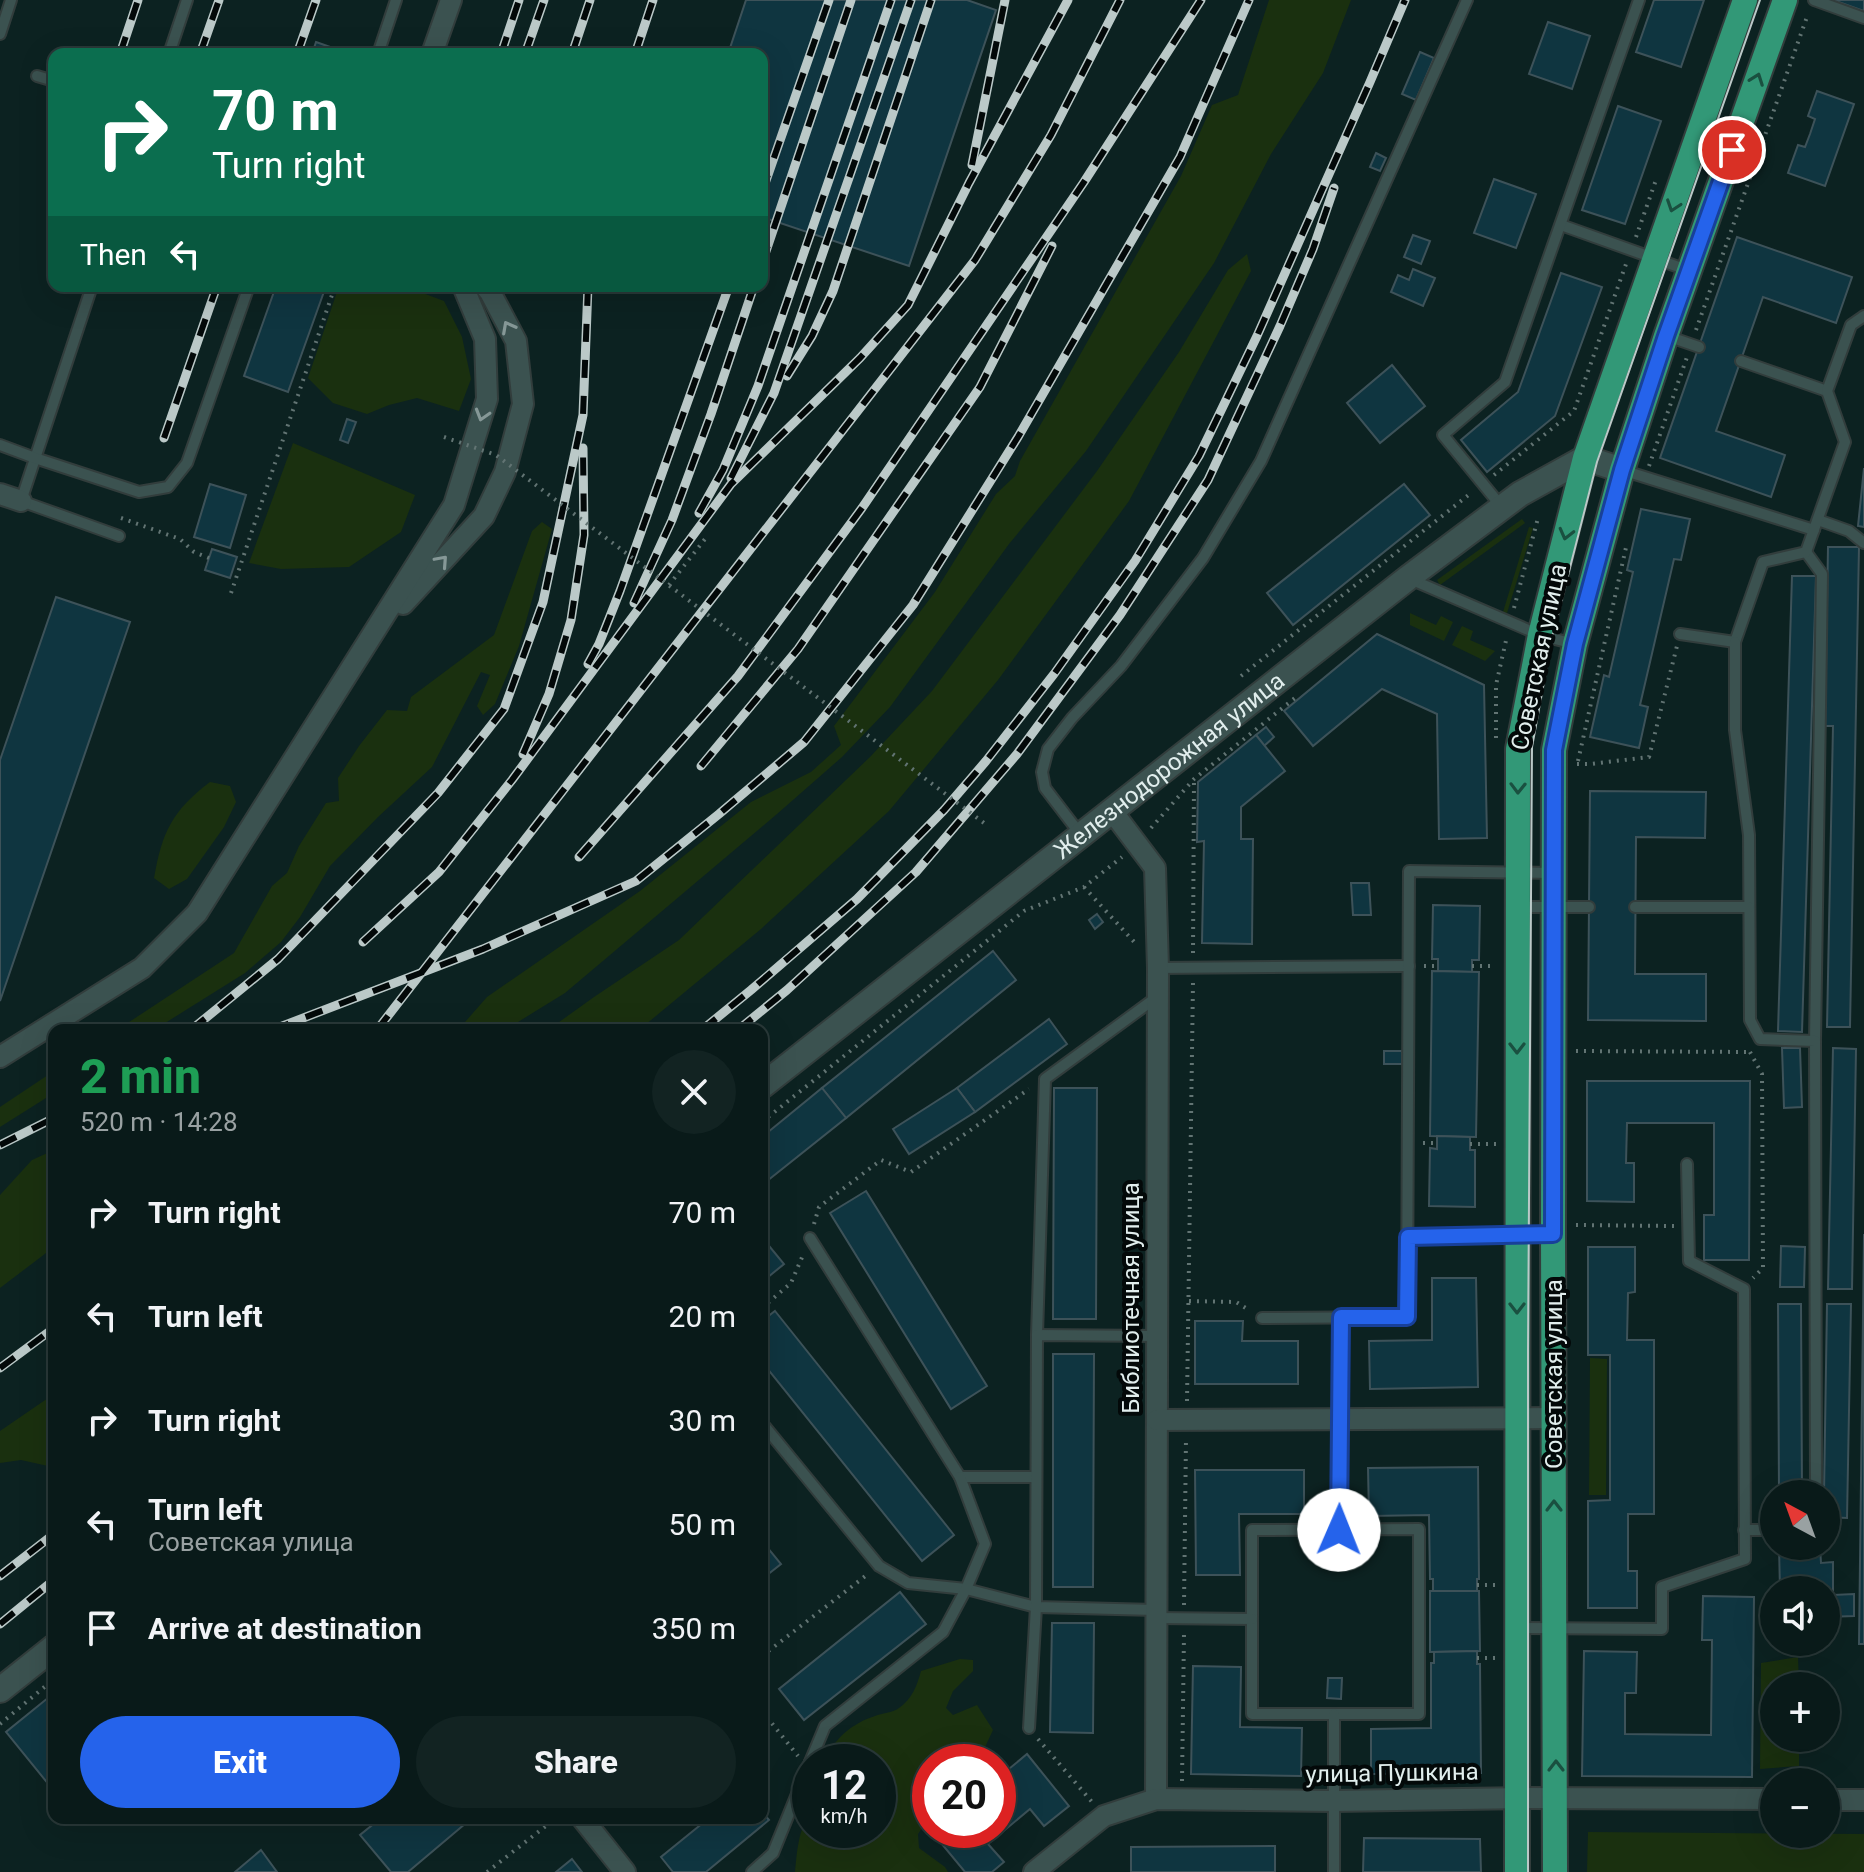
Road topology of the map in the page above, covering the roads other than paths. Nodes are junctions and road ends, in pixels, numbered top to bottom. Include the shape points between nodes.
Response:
1 (11, 0) edge
2 (187, 0) edge
3 (396, 0) edge
4 (451, 0) edge
5 (1467, 0) edge
6 (1639, 0) edge
7 (1745, 0) edge
8 (1785, 0) edge
9 (1814, 0) edge
10 (1864, 18) edge
11 (0, 34) edge
12 (171, 48) edge
13 (380, 48) edge
14 (434, 48) edge
15 (37, 76) dead end
16 (48, 79) edge
17 (1561, 225) junction
18 (1643, 254) junction
19 (1689, 271) junction
20 (90, 292) edge
21 (247, 292) edge
22 (465, 292) edge
23 (488, 292) edge
24 (1864, 316) edge
25 (1666, 336) junction
26 (1695, 346) road end
27 (1741, 361) dead end
28 (1827, 391) junction
29 (0, 445) edge
30 (35, 458) junction
31 (1585, 458) junction
32 (1634, 473) junction
33 (0, 494) edge
34 (21, 501) junction
35 (1502, 508) junction
36 (1816, 525) junction
37 (119, 536) dead end
38 (1864, 543) edge
39 (1806, 552) junction
40 (1408, 578) junction
41 (1680, 634) road end
42 (1540, 635) junction
43 (371, 640) junction
44 (1735, 642) junction
45 (1575, 644) junction
46 (1112, 811) junction
47 (1081, 835) junction
48 (1517, 872) junction
49 (1554, 873) junction
50 (1517, 907) junction
51 (1554, 907) junction
52 (1589, 907) dead end
53 (1635, 907) dead end
54 (1749, 907) junction
55 (1409, 966) junction
56 (1158, 968) junction
57 (1157, 997) junction
58 (53, 1024) edge
59 (48, 1027) edge
60 (1815, 1041) junction
61 (0, 1057) edge
62 (768, 1081) edge
63 (1687, 1164) dead end
64 (1553, 1234) junction
65 (1517, 1235) junction
66 (1408, 1237) junction
67 (810, 1238) road end
68 (1341, 1317) junction
69 (1262, 1318) road end
70 (1037, 1335) junction
71 (1157, 1336) junction
72 (1518, 1418) junction
73 (1554, 1418) junction
74 (1340, 1419) junction
75 (1157, 1420) junction
76 (768, 1430) edge
77 (960, 1477) junction
78 (1035, 1477) junction
79 (1816, 1480) edge
80 (1339, 1530) junction
81 (1744, 1530) junction
82 (1760, 1530) edge
83 (966, 1589) junction
84 (1036, 1607) junction
85 (1156, 1614) junction
86 (1252, 1619) junction
87 (1517, 1628) junction
88 (1555, 1628) junction
89 (48, 1652) edge
90 (0, 1690) edge
91 (1334, 1714) junction
92 (1029, 1728) road end
93 (817, 1744) edge
94 (1518, 1798) junction
95 (1556, 1798) junction
96 (1156, 1799) junction
97 (1760, 1799) edge
98 (1840, 1800) edge
99 (1864, 1800) edge
100 (1333, 1801) junction
101 (792, 1806) edge
102 (587, 1824) edge
103 (625, 1872) edge
104 (752, 1872) edge
105 (1034, 1872) edge
106 (1334, 1872) edge
107 (1517, 1872) edge
108 (1555, 1872) edge

1 - 11 lane
2 - 12 lane
3 - 13 lane
4 - 14 street
5 - 47 lane via 1261,461 1203,558 1121,666 1048,749 1042,772 1045,788
6 - 17 lane
7 -> 18 main road, Советская улица
19 -> 8 main road, Советская улица
9 - 10 lane
15 - 16 lane
17 - 18 lane
17 - 35 lane via 1505,382 1443,435
18 - 19 lane
18 - 31 main road, Советская улица
19 - 25 main road, Советская улица
20 - 30 lane
21 - 30 lane via 187,463 168,487 139,492
22 -> 43 street via 485,339 487,399 454,505
43 -> 23 street via 484,516 505,472 523,404 516,341
24 - 28 lane via 1851,325
25 - 26 lane
25 - 32 main road, Советская улица
27 - 28 lane
28 - 36 lane via 1845,442
29 - 30 lane
30 - 34 lane
31 - 32 main road
31 - 35 main road, Железнодорожная улица
31 -> 42 main road, Советская улица
32 - 36 lane
32 - 45 main road, Советская улица
33 - 34 street
34 - 37 lane
35 - 40 main road, Железнодорожная улица
36 - 38 lane via 1849,531
36 - 39 lane
39 - 44 lane via 1763,562
39 - 60 lane via 1822,574
40 - 42 lane
40 - 46 main road, Железнодорожная улица
41 - 44 lane
42 - 45 lane
42 -> 48 main road, Советская улица via 1518,749
43 - 58 street via 197,913 142,968
44 - 54 lane via 1735,730 1749,835
45 - 49 main road, Советская улица via 1554,750
46 - 47 main road, Железнодорожная улица
46 - 56 street, Библиотечная улица via 1155,868
47 - 62 main road, Железнодорожная улица
48 - 49 lane
48 - 50 main road, Советская улица
48 - 55 lane via 1409,871
49 - 51 main road, Советская улица
50 - 51 lane
50 -> 65 main road, Советская улица
51 - 52 lane
51 - 64 main road, Советская улица
53 - 54 lane
54 - 60 lane via 1750,1020 1760,1039
55 - 56 lane
55 - 66 lane
56 - 57 street, Библиотечная улица
57 - 70 lane via 1045,1079
57 - 71 street, Библиотечная улица
59 - 61 street
60 - 79 lane
63 - 81 lane via 1689,1261 1744,1289
64 - 65 lane
64 - 73 main road, Советская улица
65 - 66 lane
65 -> 72 main road, Советская улица
66 - 68 lane via 1407,1317
67 - 77 lane
68 - 69 lane
68 - 74 lane
70 - 71 lane
70 - 78 lane
71 - 75 street, Библиотечная улица
72 - 73 street
72 - 74 street
72 - 87 main road, Советская улица
88 -> 73 main road, Советская улица
74 - 75 street
74 - 80 lane
75 - 85 street, Библиотечная улица
76 - 83 lane via 879,1566 908,1583
77 - 78 lane
77 - 83 lane via 985,1544
78 - 84 lane
80 - 86 lane via 1252,1530
80 - 91 lane via 1419,1529 1419,1714
81 - 82 lane
81 - 88 lane via 1745,1559 1662,1587 1662,1629
83 - 84 lane
83 - 93 lane via 943,1632 825,1726
84 - 85 lane
84 - 92 lane
85 - 86 lane
85 - 96 street, Библиотечная улица
86 - 91 lane via 1252,1714
87 - 88 lane
87 - 94 main road, Советская улица
95 -> 88 main road, Советская улица
89 - 90 main road
91 - 100 lane
94 - 95 street, улица Пушкина
94 - 100 street, улица Пушкина
94 - 107 main road, Советская улица
95 - 97 street, улица Пушкина
95 - 108 main road, Советская улица
96 - 100 street, улица Пушкина
96 - 105 street, улица Пушкина via 1104,1816
98 - 99 street
100 - 106 lane
101 - 104 lane via 773,1853
102 - 103 street

